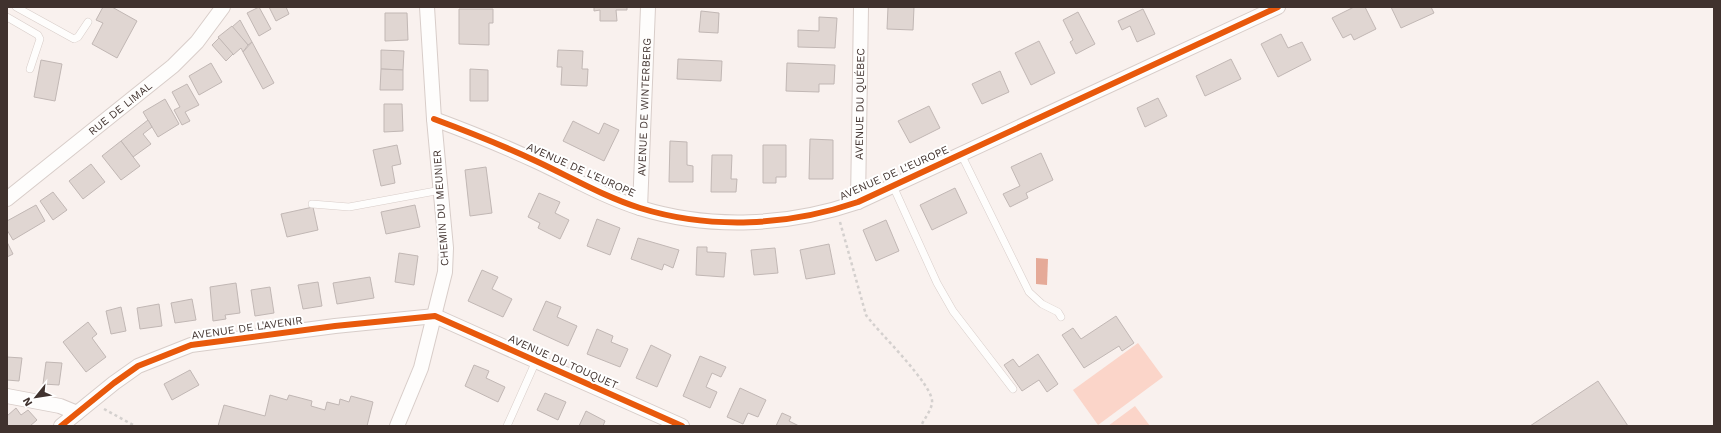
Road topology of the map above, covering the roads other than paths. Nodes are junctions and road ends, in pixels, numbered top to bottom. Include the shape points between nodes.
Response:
1 (16, 7) edge
2 (224, 7) edge
3 (427, 7) edge
4 (648, 7) edge
5 (861, 7) edge
6 (1278, 7) edge
7 (7, 17) edge
8 (88, 22) dead end
9 (30, 69) dead end
10 (434, 119) junction
11 (961, 154) junction
12 (893, 186) junction
13 (441, 190) junction
14 (7, 199) edge
15 (858, 202) junction
16 (312, 204) dead end
17 (640, 208) junction
18 (435, 316) junction
19 (1061, 317) dead end
20 (536, 361) junction
21 (1013, 389) dead end
22 (7, 396) edge
23 (77, 413) junction
24 (679, 425) edge
25 (61, 426) edge
26 (397, 426) edge
27 (507, 426) edge

1 - 8 lane via 74,39
2 - 14 street, RUE DE LIMAL via 197,42 173,66
3 - 10 street, CHEMIN DU MEUNIER
4 - 17 street, AVENUE DE WINTERBERG
5 - 15 street, AVENUE DU QUÉBEC
6 - 11 street, AVENUE DE L'EUROPE
7 - 9 lane via 38,35 40,39
10 - 13 street, CHEMIN DU MEUNIER
10 - 17 street, AVENUE DE L'EUROPE via 487,139 599,192
11 - 12 street, AVENUE DE L'EUROPE
11 - 19 lane via 1029,292 1042,304 1058,312
12 - 15 street, AVENUE DE L'EUROPE
12 - 21 lane via 937,283 953,311
13 - 16 lane via 349,207
13 - 18 street, CHEMIN DU MEUNIER via 446,248 445,272
15 - 17 street, AVENUE DE L'EUROPE via 784,220 732,224 685,219
18 - 20 street, AVENUE DU TOUQUET
18 - 23 street, AVENUE DE L'AVENIR via 191,345 138,366
18 - 26 street, CHEMIN DU MEUNIER via 421,368
20 - 24 street, AVENUE DU TOUQUET
20 - 27 lane
22 - 23 street via 60,406
23 - 25 street, AVENUE DE L'AVENIR

